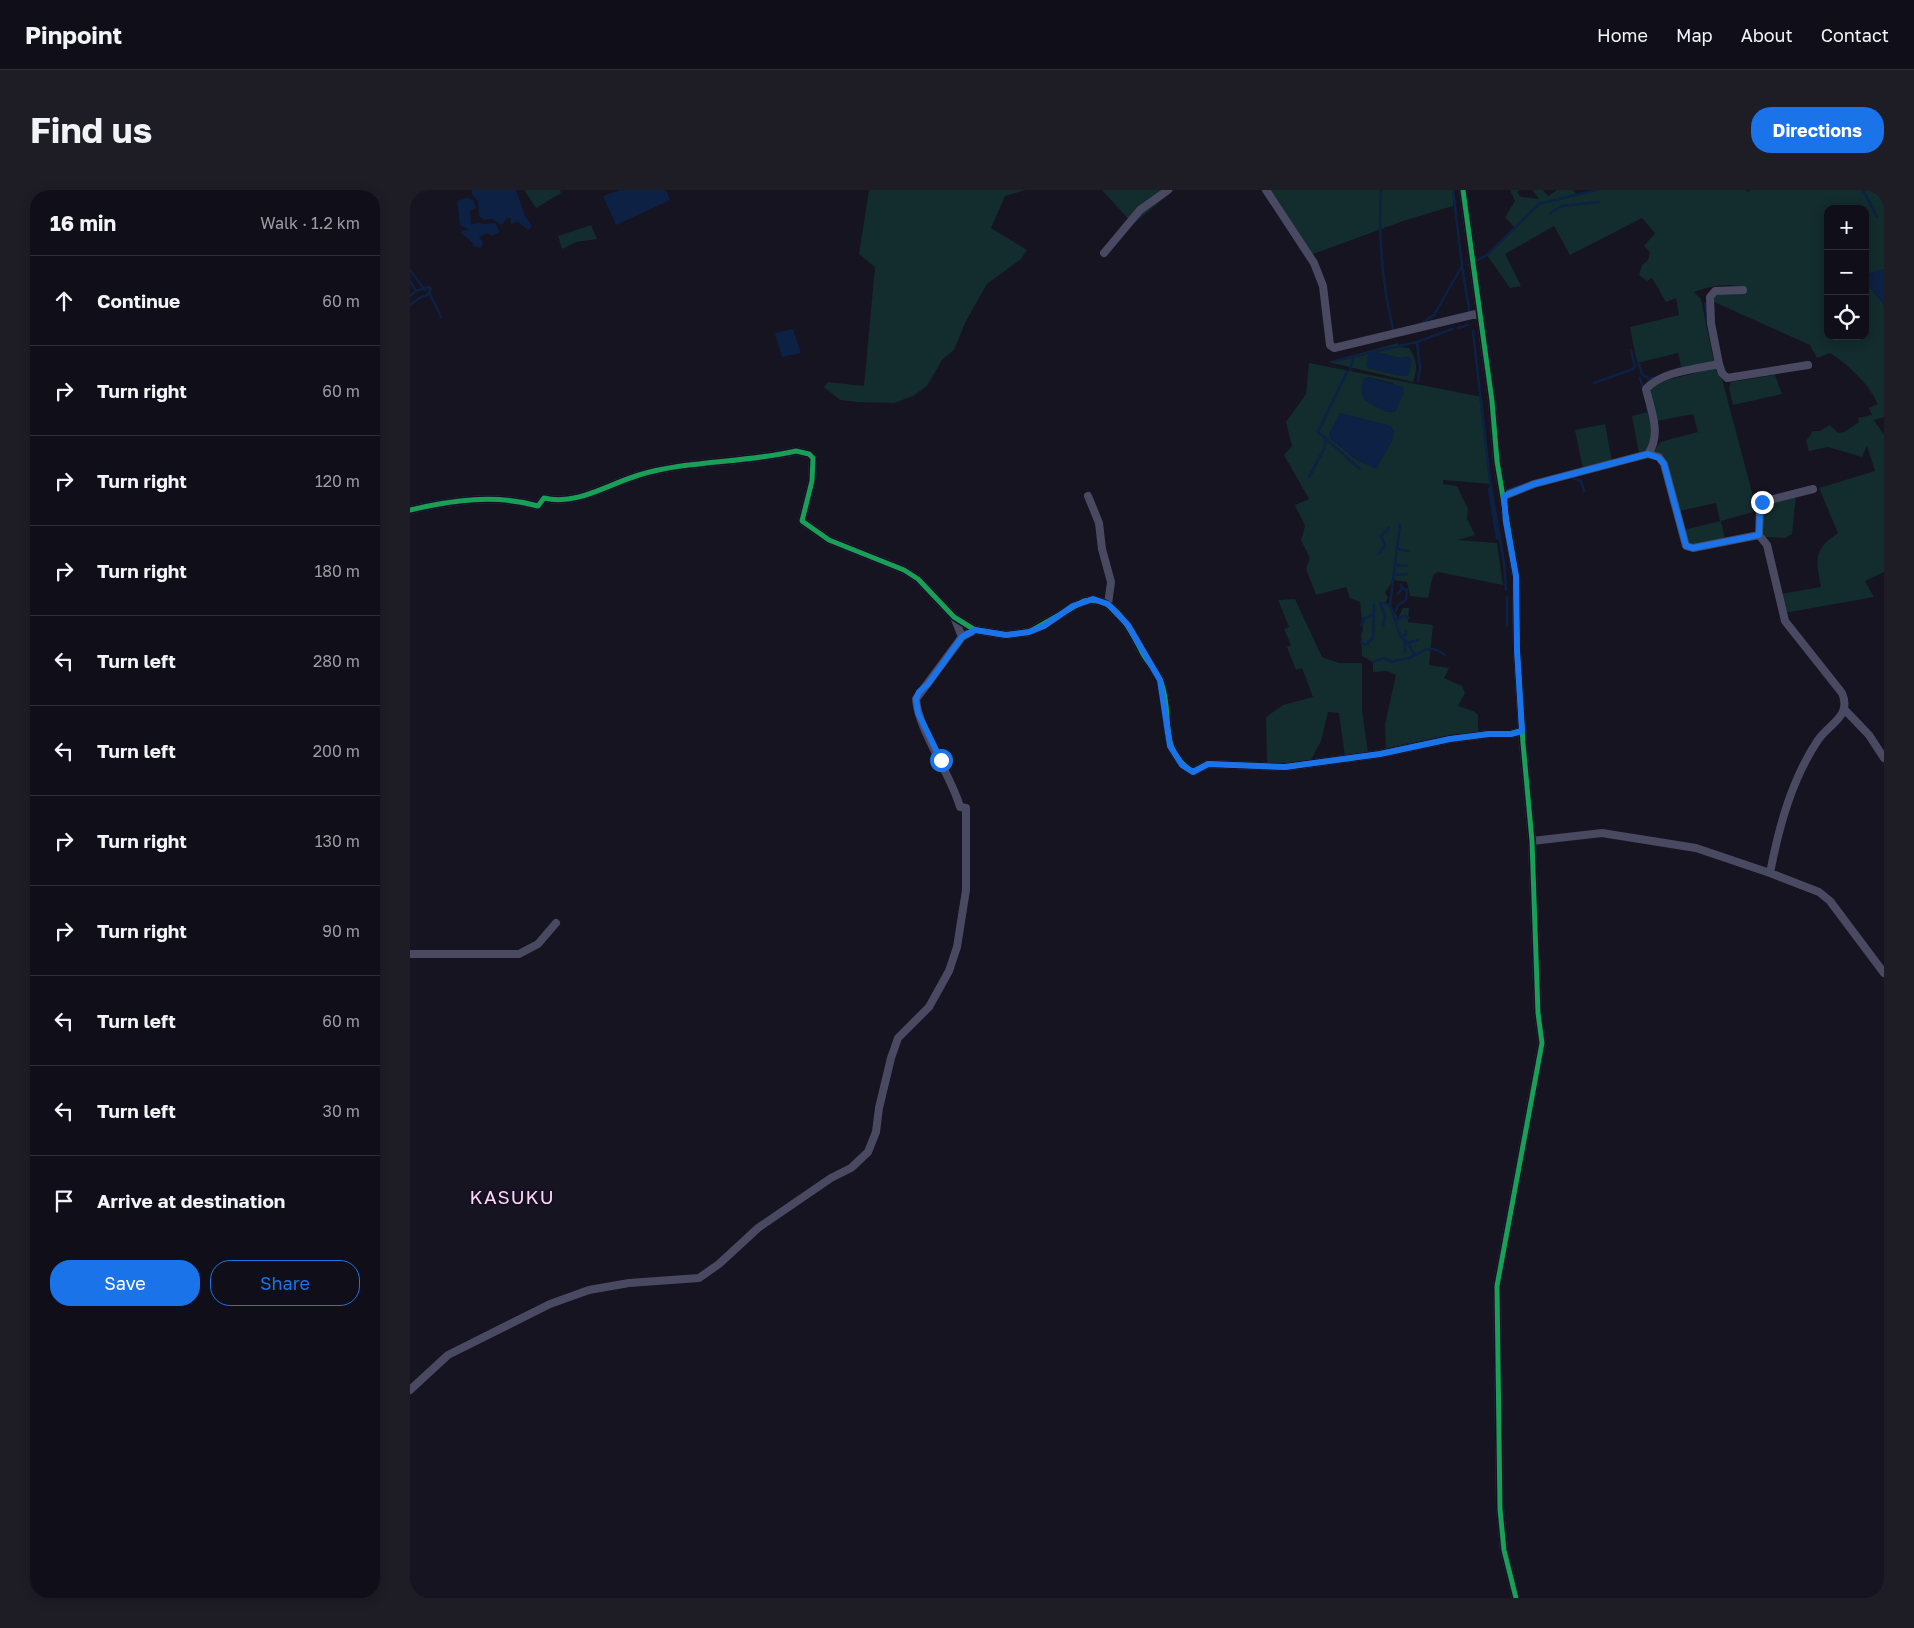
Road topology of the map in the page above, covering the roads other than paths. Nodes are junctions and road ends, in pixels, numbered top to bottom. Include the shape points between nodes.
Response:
1 (1168, 190) edge
2 (1266, 190) edge
3 (1463, 190) edge
4 (1104, 253) dead end
5 (1744, 290) dead end
6 (1480, 314) junction
7 (1719, 364) junction
8 (1808, 365) dead end
9 (1648, 454) junction
10 (1813, 489) dead end
11 (1088, 496) dead end
12 (1504, 496) junction
13 (410, 510) edge
14 (1759, 535) junction
15 (1108, 604) junction
16 (954, 617) junction
17 (975, 630) junction
18 (962, 637) junction
19 (1845, 710) junction
20 (1522, 731) junction
21 (1884, 758) edge
22 (1532, 841) junction
23 (1770, 872) junction
24 (556, 923) dead end
25 (410, 954) edge
26 (1884, 973) edge
27 (410, 1390) edge
28 (1516, 1598) edge

1 - 4 street via 1140,210
2 - 6 street via 1314,263 1323,286 1330,345 1334,348
3 - 6 street
5 - 7 street via 1715,290 1710,297
6 - 12 street
7 - 8 street via 1727,378
7 - 9 street via 1661,378 1646,388 1656,434 1655,445
9 - 12 street via 1534,484
9 - 14 street via 1664,464 1686,546 1693,548
10 - 14 street via 1762,502
11 - 15 street via 1099,523 1111,582
12 - 20 street via 1516,576
13 - 16 street via 445,502 487,498 538,506 544,498 583,496 639,475 805,452 813,458 814,472 802,521 829,540 904,570 918,579
14 - 19 street via 1768,544 1785,621 1842,693
15 - 17 street via 1093,599 1084,601 1029,632 1006,635
15 - 20 street via 1128,625 1160,680 1170,746 1182,765 1193,772 1208,764 1285,767 1380,754 1450,739
16 - 17 street
16 - 18 street
17 - 18 street
18 - 27 street via 916,699 918,713 952,782 960,807 966,808 966,890 957,947 949,971 929,1007 898,1038 881,1099 876,1132 868,1152 851,1168 758,1228 699,1278 629,1283 590,1290 550,1304 448,1355
19 - 21 street via 1863,728
19 - 23 street via 1820,737 1798,778 1782,817
20 - 22 street
22 - 23 street via 1602,833 1696,848
22 - 28 street via 1538,1013 1542,1043 1497,1286 1500,1509 1504,1550
23 - 26 street via 1818,892 1830,901
24 - 25 street via 538,944 519,954

